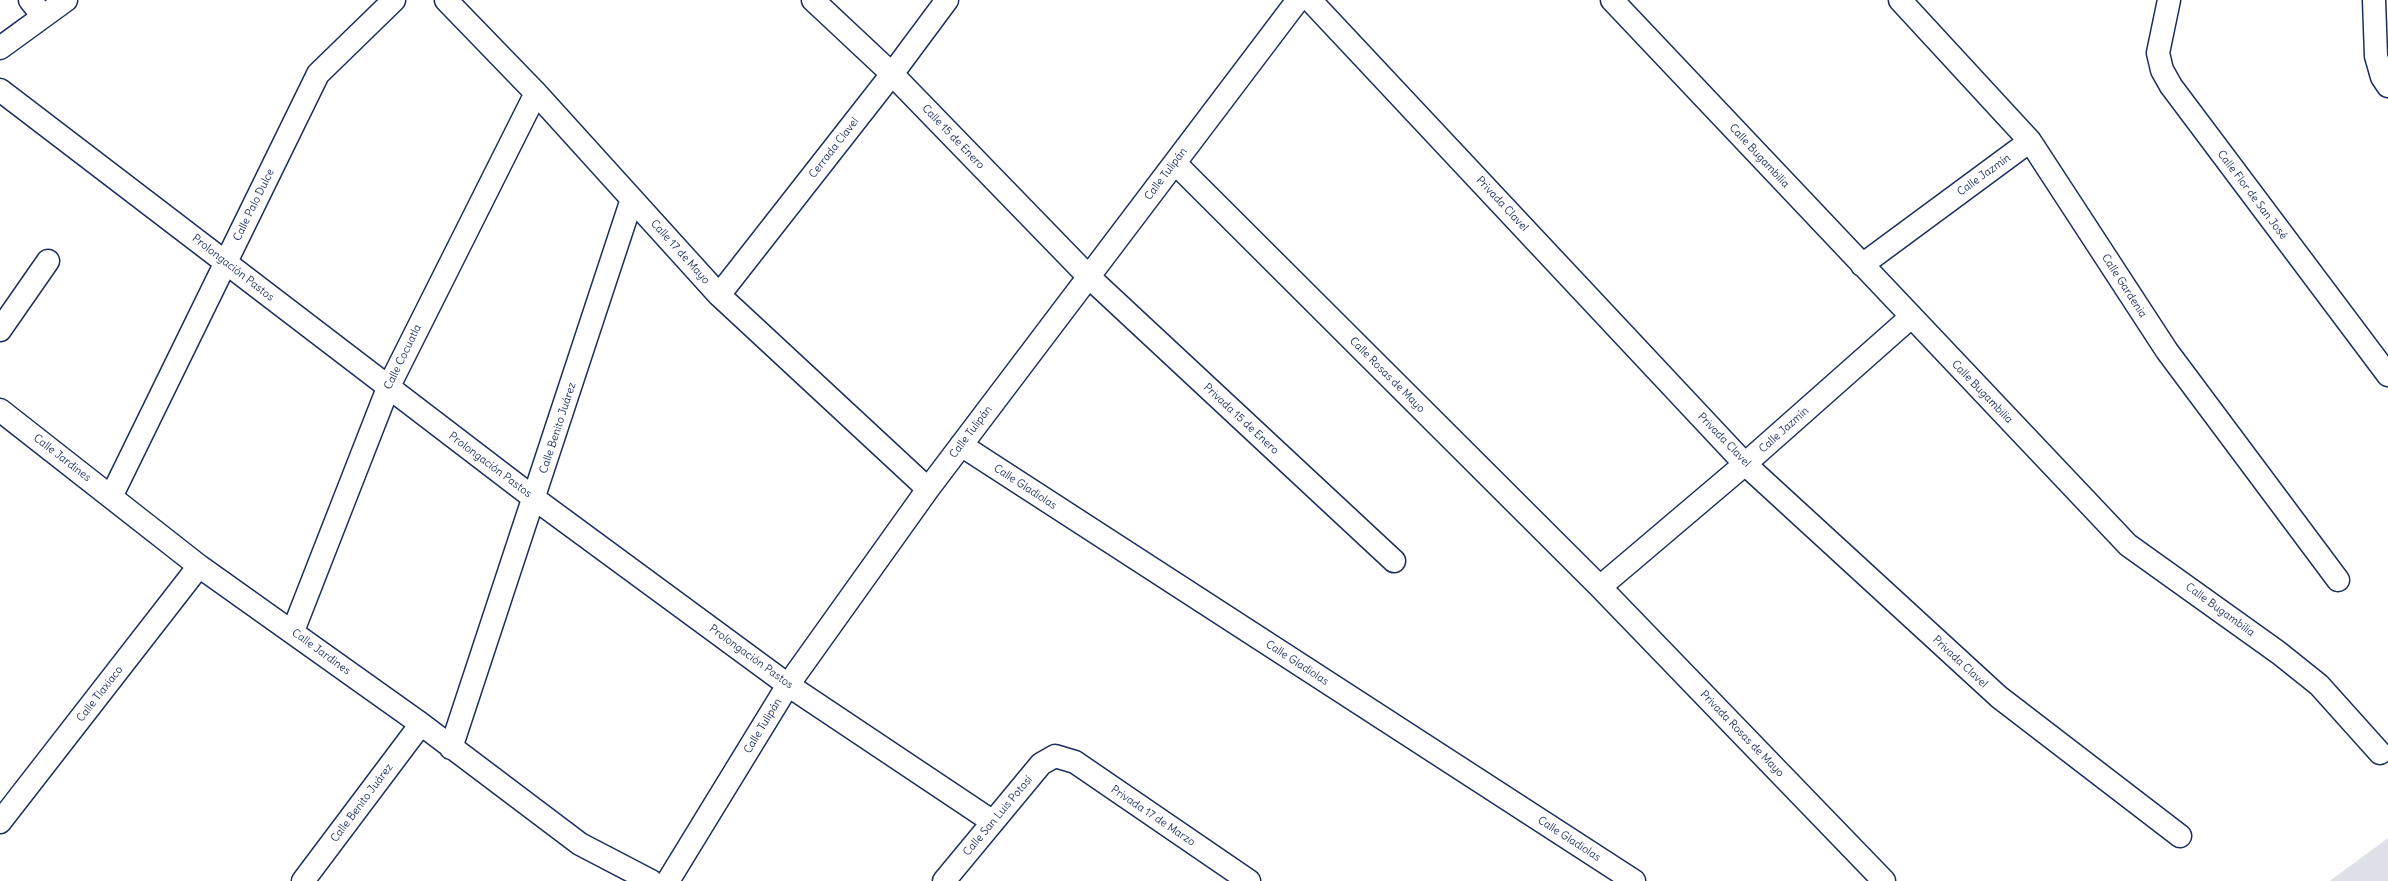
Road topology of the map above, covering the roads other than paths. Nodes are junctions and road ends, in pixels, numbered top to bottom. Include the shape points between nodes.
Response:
1 (66, 0) edge
2 (394, 0) edge
3 (446, 0) edge
4 (813, 0) edge
5 (947, 0) edge
6 (1298, 0) edge
7 (1310, 0) edge
8 (1612, 0) edge
9 (1900, 0) edge
10 (2169, 0) edge
11 (2374, 0) edge
12 (37, 8) edge
13 (0, 48) edge
14 (892, 74) junction
15 (2388, 86) edge
16 (0, 90) edge
17 (536, 93) junction
18 (2030, 141) junction
19 (1175, 162) junction
20 (632, 199) junction
21 (48, 261) dead end
22 (226, 263) junction
23 (1862, 265) junction
24 (1089, 277) junction
25 (719, 295) junction
26 (1911, 317) junction
27 (0, 330) edge
28 (2388, 375) edge
29 (388, 388) junction
30 (0, 410) edge
31 (961, 446) junction
32 (1746, 464) junction
33 (928, 489) junction
34 (111, 497) junction
35 (535, 499) junction
36 (1394, 562) dead end
37 (199, 566) junction
38 (2338, 580) dead end
39 (1600, 587) junction
40 (293, 631) junction
41 (788, 685) junction
42 (421, 724) junction
43 (451, 748) junction
44 (2380, 753) dead end
45 (1055, 756) joint
46 (0, 822) edge
47 (993, 822) junction
48 (2180, 836) dead end
49 (303, 881) edge
50 (651, 881) edge
51 (668, 881) edge
52 (944, 881) edge
53 (1249, 881) edge
54 (1634, 881) edge
55 (1884, 881) edge

1 - 12 street
2 - 22 street, Calle Palo Dulce via 318,74
3 - 17 street, Calle 17 de Mayo
4 - 14 street, Calle 15 de Enero
5 - 14 street, Cerrada Clavel
6 - 19 street, Calle Tulipán
7 - 32 street, Privada Clavel
8 - 23 street, Calle Bugambilia
9 - 18 street, Calle Gardenia
10 - 28 street, Calle Flor de San José via 2158,53 2162,70 2171,86
11 - 15 street via 2376,56 2382,77
12 - 13 street
14 - 24 street, Calle 15 de Enero
14 - 25 street, Cerrada Clavel
16 - 22 street, Prolongación Pastos
17 - 20 street, Calle 17 de Mayo
17 - 29 street, Calle Cocuatla
18 - 23 street, Calle Jazmín
18 - 38 street, Calle Gardenia via 2167,351
19 - 24 street, Calle Tulipán
19 - 39 street, Calle Rosas de Mayo
20 - 25 street, Calle 17 de Mayo
20 - 35 street, Calle Benito Juárez
21 - 27 street
22 - 29 street, Prolongación Pastos
22 - 34 street, Calle Palo Dulce
23 - 26 street, Calle Bugambilia
24 - 31 street, Calle Tulipán
24 - 36 street, Privada 15 de Enero
25 - 33 street, Calle 17 de Mayo
26 - 32 street, Calle Jazmín
26 - 44 street, Calle Bugambilia via 2128,545 2319,685
29 - 35 street, Prolongación Pastos
29 - 40 street, Calle Cocuatla
30 - 34 street, Calle Jardines
31 - 33 street, Calle Tulipán
31 - 54 street, Calle Gladiolas
32 - 39 street, Calle Jazmín
32 - 48 street, Privada Clavel via 1999,697
33 - 41 street, Calle Tulipán
34 - 37 street, Calle Jardines
35 - 41 street, Prolongación Pastos
35 - 43 street, Calle Benito Juárez
37 - 40 street, Calle Jardines
37 - 46 street, Calle Tlaxiaco
39 - 55 street, Privada Rosas de Mayo
40 - 42 street, Calle Jardines
41 - 47 street, Prolongación Pastos
41 - 51 street, Calle Tulipán
42 - 43 street, Calle Jardines
42 - 49 street, Calle Benito Juárez
43 - 50 street, Calle Jardines via 580,844
45 - 47 street, Calle San Luis Potosí via 1041,764
45 - 53 street, Privada 17 de Marzo via 1075,762
47 - 52 street, Calle San Luis Potosí

